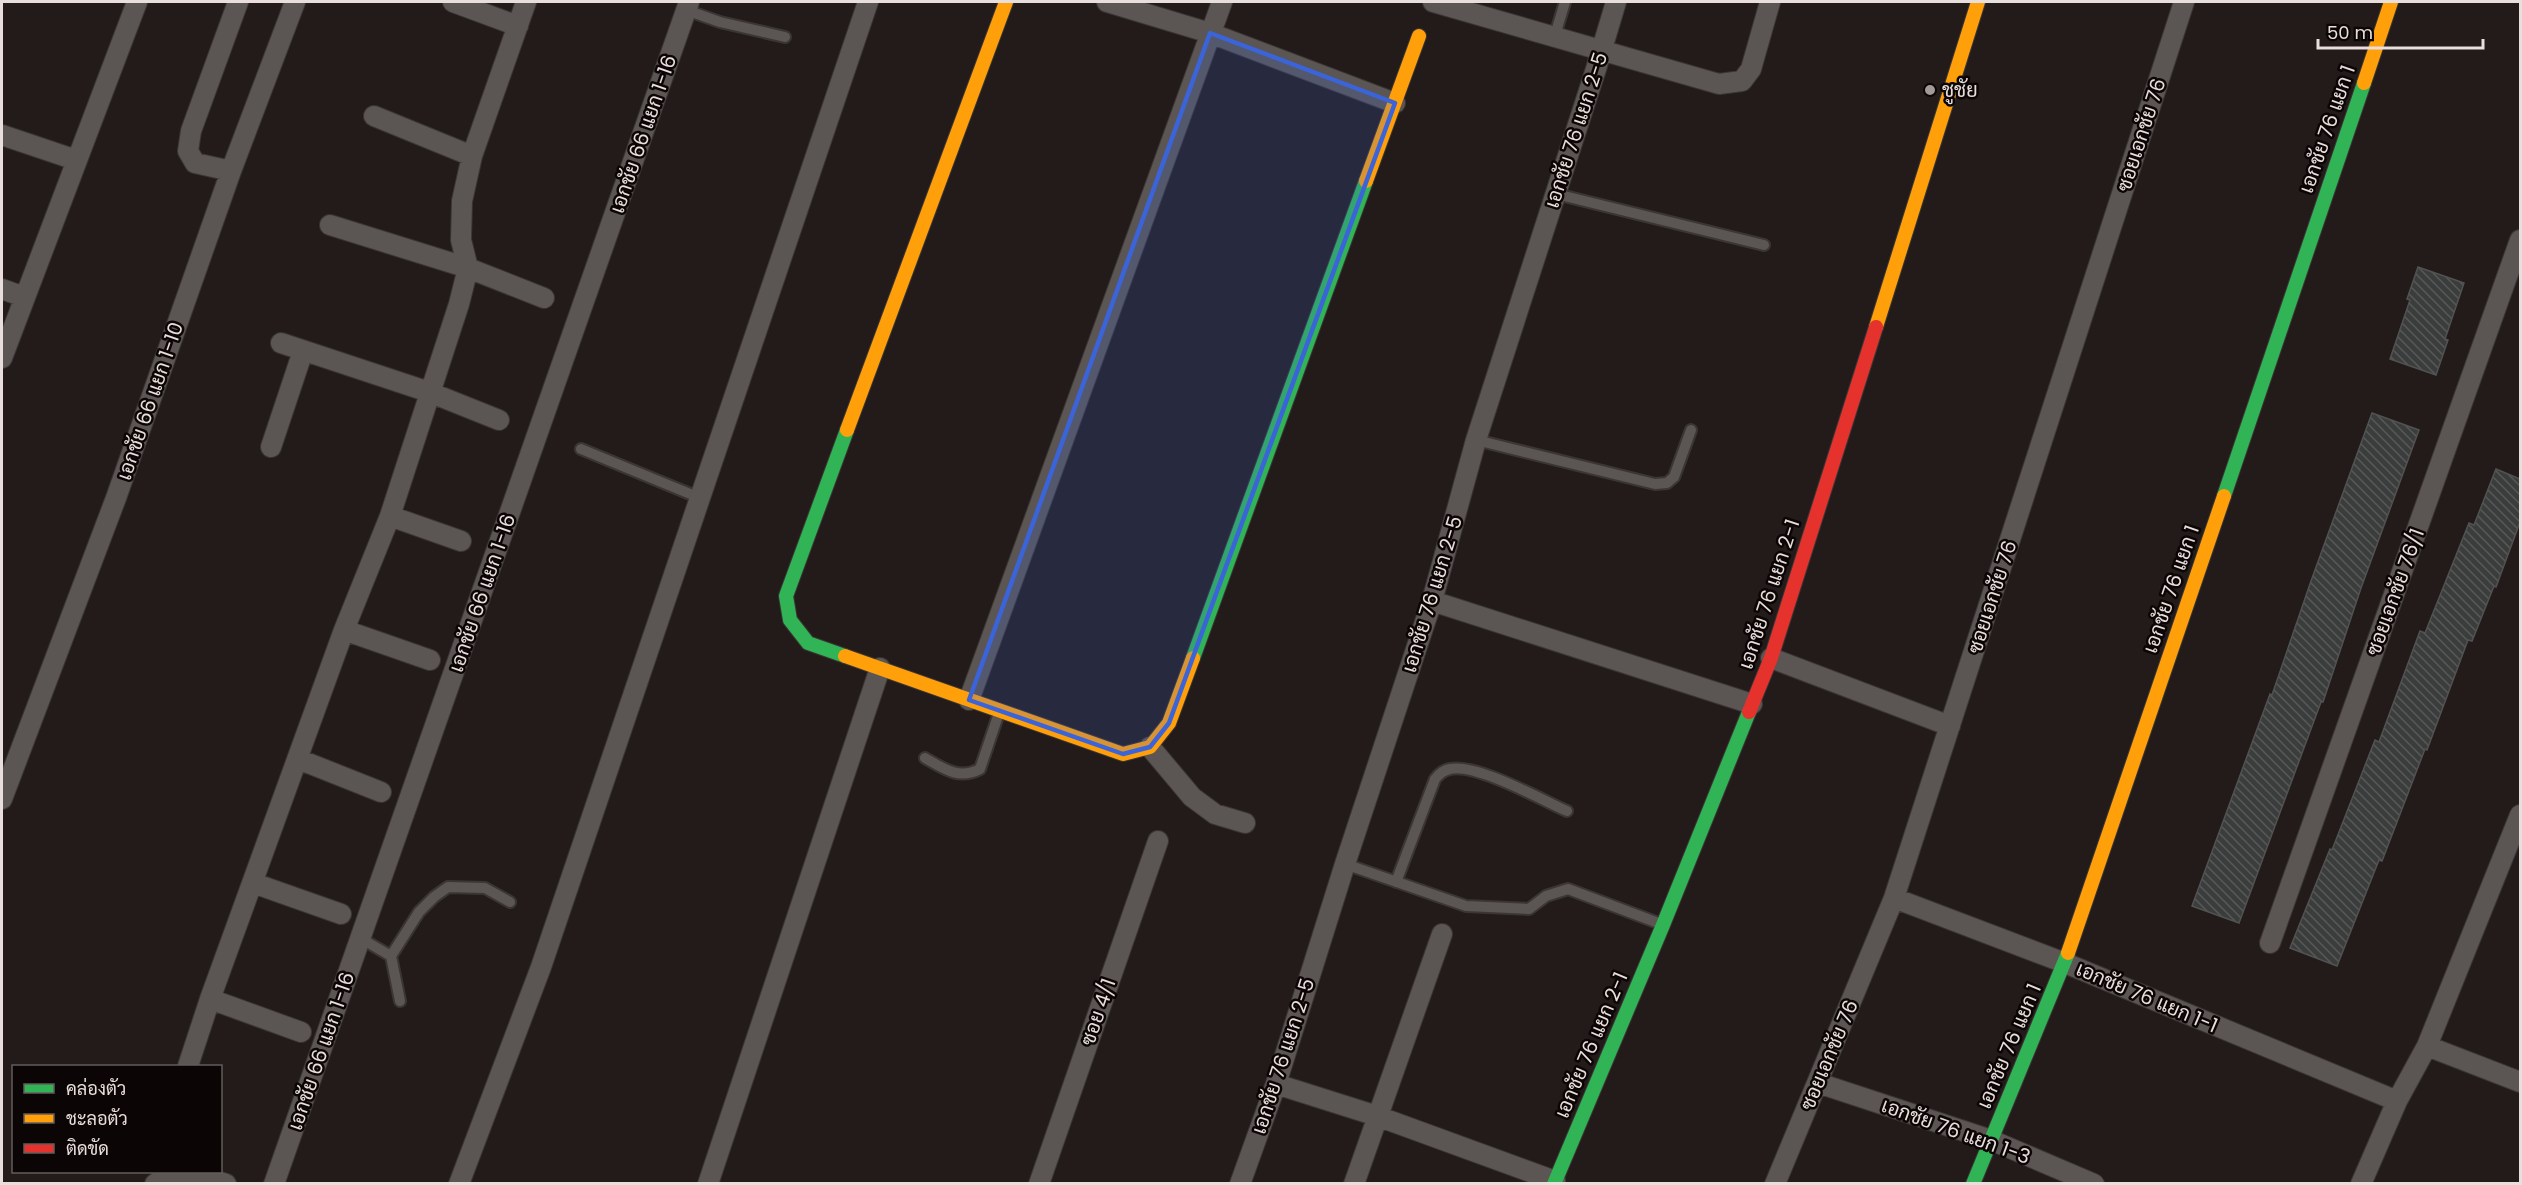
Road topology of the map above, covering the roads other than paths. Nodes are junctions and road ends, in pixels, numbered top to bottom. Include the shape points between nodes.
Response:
1 (137, 2) edge
2 (238, 2) edge
3 (295, 2) edge
4 (453, 2) edge
5 (526, 2) edge
6 (868, 2) edge
7 (1006, 2) edge
8 (1107, 2) edge
9 (1222, 2) edge
10 (1433, 2) edge
11 (1565, 2) edge
12 (1616, 2) edge
13 (1770, 2) edge
14 (1978, 2) edge
15 (2184, 2) edge
16 (2391, 2) edge
17 (687, 6) edge
18 (518, 26) junction
19 (1210, 33) junction
20 (1419, 36) dead end
21 (1555, 36) junction
22 (785, 37) dead end
23 (1603, 49) junction
24 (1395, 103) junction
25 (374, 116) dead end
26 (2, 135) edge
27 (472, 156) junction
28 (76, 160) junction
29 (231, 171) junction
30 (1556, 194) junction
31 (330, 225) dead end
32 (2520, 240) edge
33 (1764, 244) dead end
34 (468, 268) junction
35 (2, 289) edge
36 (24, 297) junction
37 (544, 298) dead end
38 (280, 343) dead end
39 (303, 351) junction
40 (2, 358) edge
41 (429, 392) junction
42 (499, 420) dead end
43 (1691, 430) dead end
44 (1476, 440) junction
45 (271, 447) dead end
46 (581, 449) dead end
47 (700, 498) junction
48 (390, 516) junction
49 (461, 541) dead end
50 (1432, 601) junction
51 (344, 630) junction
52 (1771, 658) junction
53 (430, 660) dead end
54 (880, 668) junction
55 (969, 700) junction
56 (1752, 704) junction
57 (1000, 711) junction
58 (1950, 726) junction
59 (1150, 747) junction
60 (925, 758) dead end
61 (298, 759) junction
62 (381, 792) dead end
63 (2, 799) edge
64 (1567, 811) dead end
65 (2520, 815) edge
66 (1245, 823) dead end
67 (1158, 841) dead end
68 (1345, 864) junction
69 (1396, 882) junction
70 (253, 883) junction
71 (1894, 898) junction
72 (510, 902) dead end
73 (341, 914) dead end
74 (1663, 925) junction
75 (1442, 934) dead end
76 (360, 938) junction
77 (2270, 943) dead end
78 (391, 957) junction
79 (2065, 963) junction
80 (210, 999) junction
81 (400, 1001) dead end
82 (301, 1032) dead end
83 (2427, 1046) junction
84 (188, 1065) edge
85 (2520, 1082) edge
86 (1818, 1083) junction
87 (1276, 1084) junction
88 (2397, 1101) junction
89 (1377, 1116) junction
90 (1990, 1140) junction
91 (162, 1177) edge
92 (1554, 1182) edge
93 (225, 1184) edge
94 (274, 1184) edge
95 (459, 1184) edge
96 (708, 1184) edge
97 (1039, 1184) edge
98 (1240, 1184) edge
99 (1354, 1184) edge
100 (1775, 1184) edge
101 (1973, 1184) edge
102 (2094, 1184) edge
103 (2361, 1184) edge

1 - 28 street
2 - 29 street via 191,131 188,151 195,162
3 - 29 street, เอกชัย 66 แยก 1-10
4 - 18 street
5 - 18 street
6 - 47 street
7 - 54 street via 786,596 790,620 808,643
8 - 19 street
9 - 19 street
10 - 21 street
11 - 21 lane
12 - 23 street, เอกชัย 76 แยก 2-5
13 - 23 street via 1751,69 1742,81 1719,84
14 - 52 street, เอกชัย 76 แยก 2-1
15 - 58 street, ซอยเอกชัย 76
16 - 79 street, เอกชัย 76 แยก 1
17 - 22 lane via 720,22
17 - 76 street, เอกชัย 66 แยก 1-16
18 - 27 street
19 - 24 street
19 - 55 street
20 - 24 street
21 - 23 street
23 - 30 street, เอกชัย 76 แยก 2-5
24 - 59 street via 1169,723
25 - 27 street
26 - 28 street
27 - 34 street via 462,201 461,240
28 - 36 street
29 - 63 street, เอกชัย 66 แยก 1-10 via 116,498
30 - 33 lane
30 - 44 street, เอกชัย 76 แยก 2-5
31 - 34 street
32 - 77 street, ซอยเอกชัย 76/1
34 - 37 street
34 - 41 street
35 - 36 street
36 - 40 street
38 - 39 street
39 - 41 street
39 - 45 street
41 - 42 street
41 - 48 street
43 - 44 lane via 1674,477 1667,483 1655,484
44 - 50 street, เอกชัย 76 แยก 2-5
46 - 47 lane
47 - 95 street via 541,967
48 - 49 street
48 - 51 street
50 - 56 street
50 - 68 street, เอกชัย 76 แยก 2-5
51 - 53 street
51 - 61 street
52 - 56 street, เอกชัย 76 แยก 2-1
52 - 58 street
54 - 55 street
54 - 96 street
55 - 57 street
56 - 74 street, เอกชัย 76 แยก 2-1
57 - 59 street via 1123,754
57 - 60 lane via 980,769 970,774 950,773
58 - 71 street, ซอยเอกชัย 76
59 - 66 street via 1192,797 1215,814
61 - 62 street
61 - 70 street
64 - 69 lane via 1479,772 1449,769 1435,779
65 - 83 street
67 - 97 street, ซอย 4/1
68 - 69 lane
68 - 87 street, เอกชัย 76 แยก 2-5
69 - 74 lane via 1466,906 1509,909 1529,909 1546,896 1568,889
70 - 73 street
70 - 80 street
71 - 79 street, เอกชัย 76 แยก 1-1
71 - 86 street, ซอยเอกชัย 76
72 - 78 lane via 485,888 448,888 419,912
74 - 92 street, เอกชัย 76 แยก 2-1
75 - 89 street
76 - 78 lane
76 - 94 street, เอกชัย 66 แยก 1-16
78 - 81 lane
79 - 88 street, เอกชัย 76 แยก 1-1
79 - 90 street, เอกชัย 76 แยก 1
80 - 82 street
80 - 84 street
83 - 85 street
83 - 88 street
86 - 90 street, เอกชัย 76 แยก 1-3
86 - 100 street, ซอยเอกชัย 76
87 - 89 street
87 - 98 street, เอกชัย 76 แยก 2-5
88 - 103 street
89 - 92 street
89 - 99 street
90 - 101 street, เอกชัย 76 แยก 1
90 - 102 street, เอกชัย 76 แยก 1-3
91 - 93 street via 189,1173

